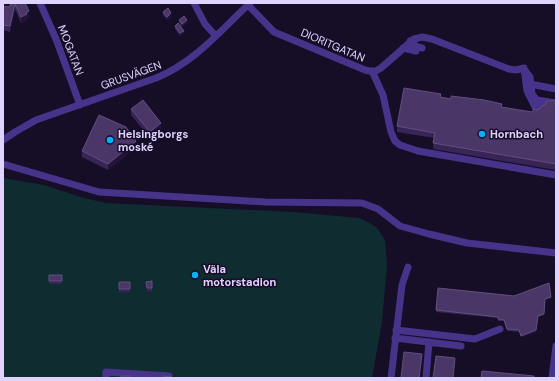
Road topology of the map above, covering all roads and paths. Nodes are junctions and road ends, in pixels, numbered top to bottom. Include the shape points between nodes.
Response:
1 (40, 3) edge
2 (194, 3) edge
3 (249, 4) edge
4 (215, 36) junction
5 (410, 42) junction
6 (403, 48) junction
7 (524, 68) junction
8 (372, 71) junction
9 (530, 84) junction
10 (556, 89) edge
11 (537, 100) junction
12 (556, 103) edge
13 (80, 104) junction
14 (3, 140) edge
15 (3, 164) edge
16 (556, 175) edge
17 (556, 253) edge
18 (408, 267) dead end
19 (500, 329) dead end
20 (396, 334) junction
21 (429, 342) junction
22 (461, 346) dead end
23 (556, 346) edge
24 (169, 376) edge
25 (106, 378) edge
26 (390, 378) edge
27 (426, 378) edge
28 (552, 378) edge

1 - 13 street, MOGATAN
2 - 4 street
3 - 4 street, GRUSVÄGEN
3 - 8 street, DIORITGATAN via 274,32
4 - 13 street, GRUSVÄGEN via 174,70
5 - 6 street, DIORITGATAN
5 - 6 street via 419,50
5 - 7 street, DIORITGATAN via 422,37 432,39 509,69
6 - 8 street, DIORITGATAN via 381,68
7 - 9 street via 530,77
7 - 11 street via 527,91 540,109
8 - 16 street via 383,95 391,132 400,145
9 - 10 street
9 - 11 street via 532,94
11 - 12 street
13 - 14 street, GRUSVÄGEN via 36,120
15 - 17 street via 99,192 265,202 362,203 378,209 400,226 429,234 467,243
18 - 20 street via 402,285
19 - 20 street via 474,339
20 - 21 street
20 - 26 street
21 - 22 street
21 - 27 street
23 - 28 street
24 - 25 street via 106,372

